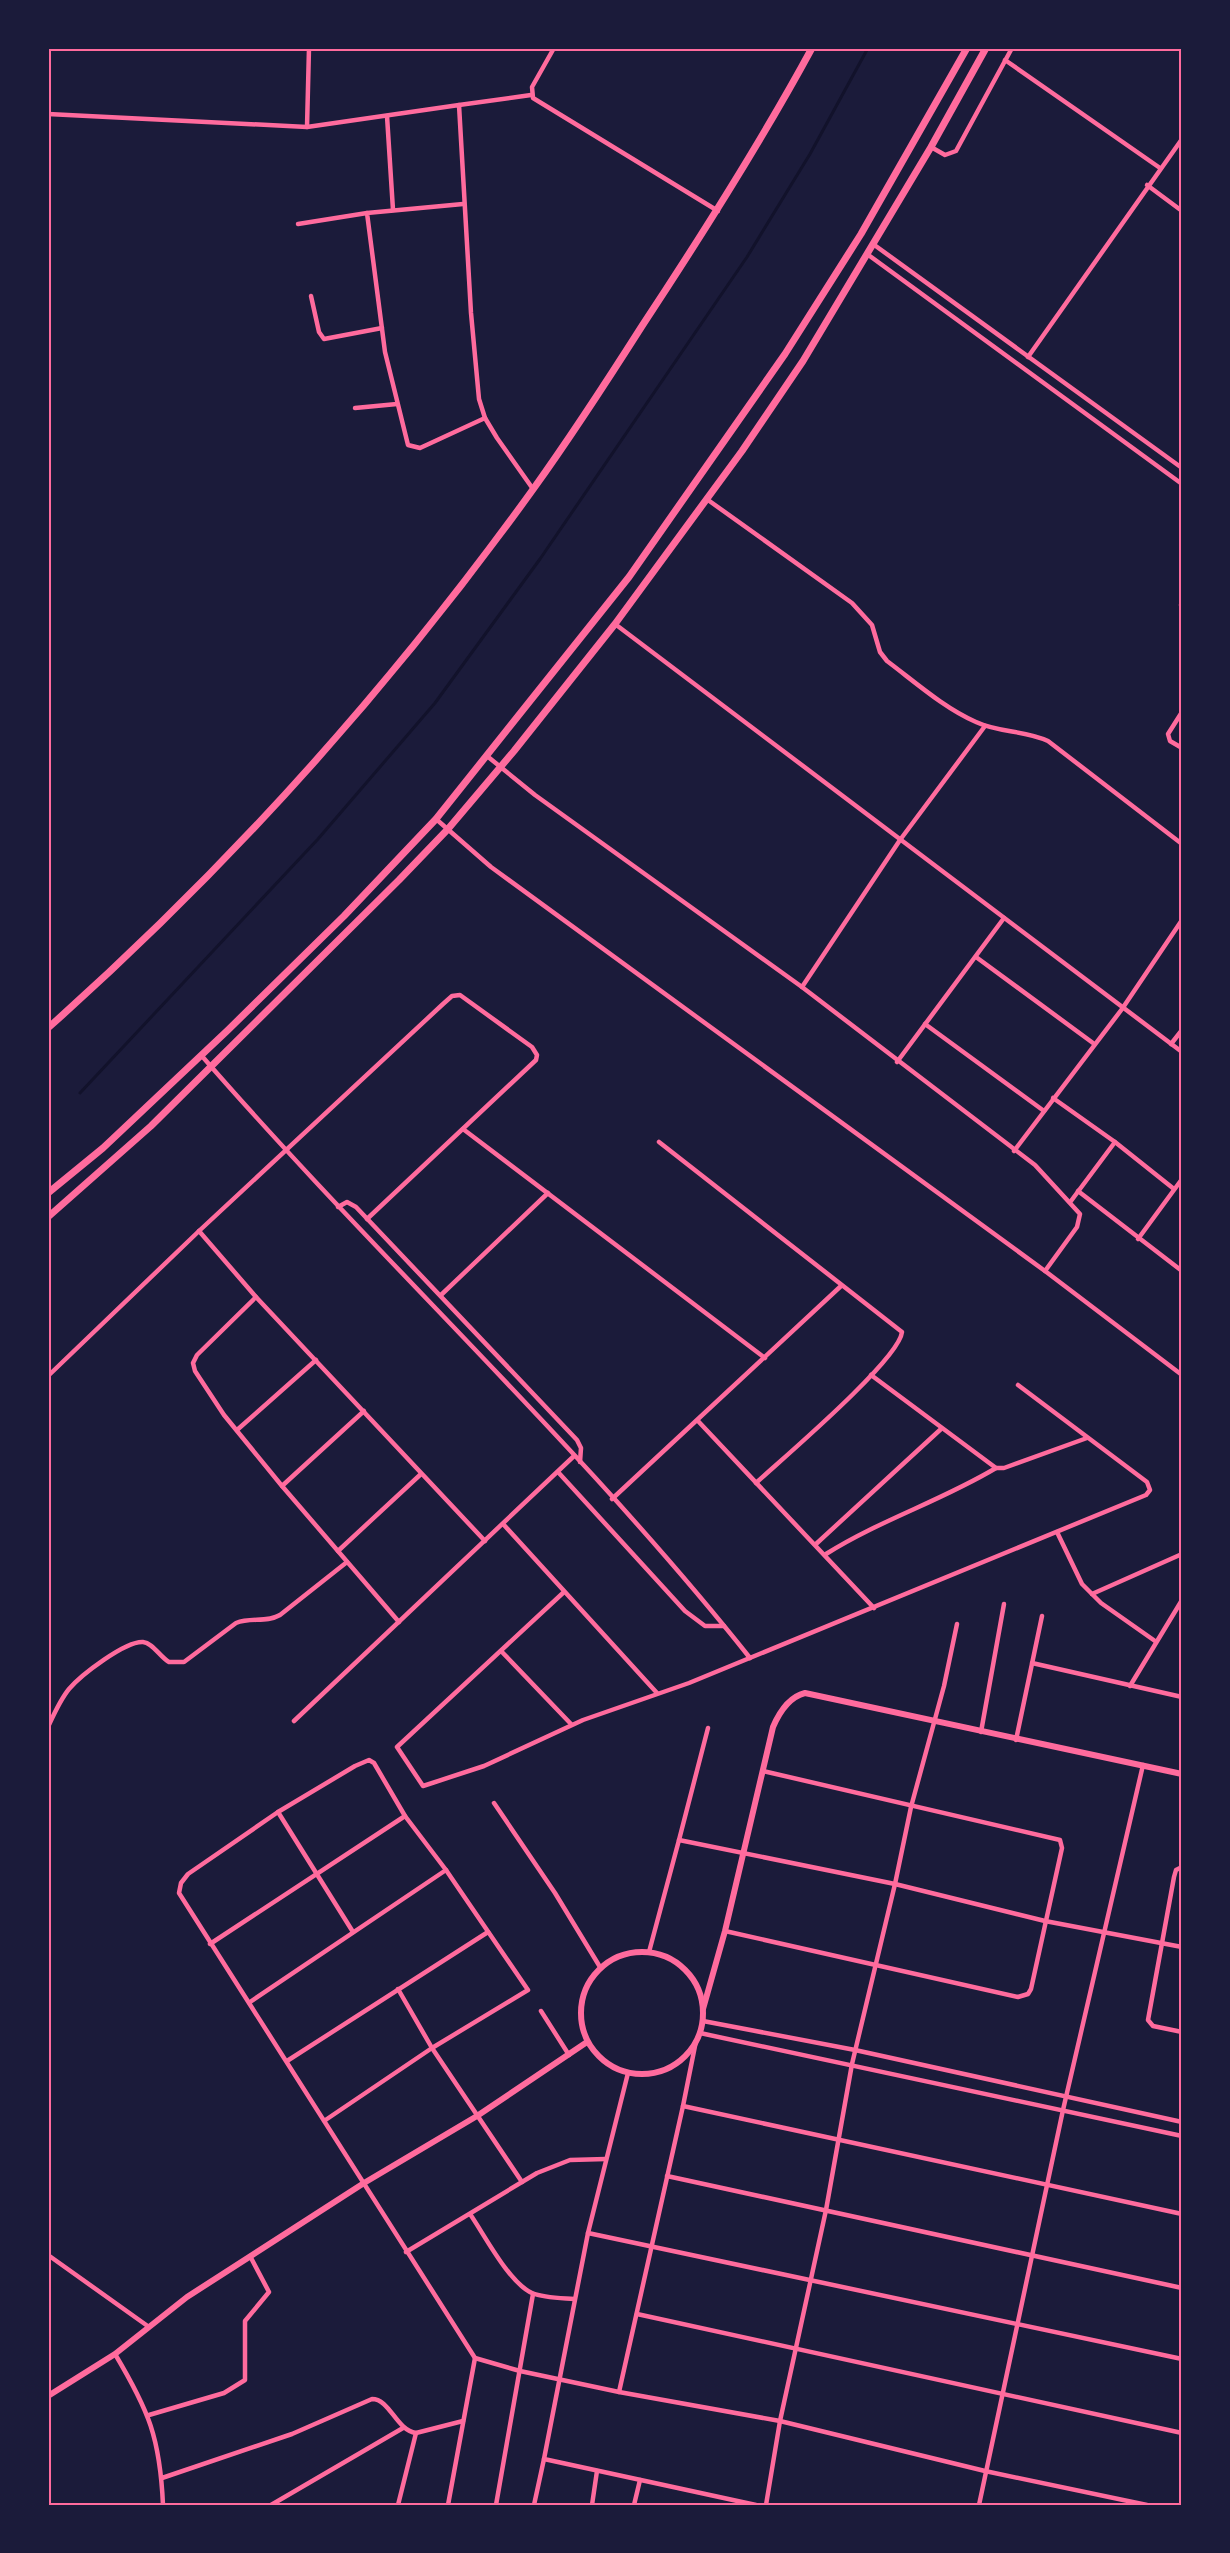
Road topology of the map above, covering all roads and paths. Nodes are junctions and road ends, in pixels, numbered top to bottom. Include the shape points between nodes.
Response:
1 (309, 48) edge
2 (554, 48) edge
3 (812, 48) edge
4 (967, 48) edge
5 (986, 48) edge
6 (1012, 48) edge
7 (1005, 60) junction
8 (531, 95) junction
9 (459, 105) junction
10 (48, 114) edge
11 (387, 116) junction
12 (307, 127) junction
13 (1182, 139) edge
14 (931, 147) junction
15 (1160, 168) junction
16 (1147, 185) junction
17 (464, 204) junction
18 (393, 210) junction
19 (718, 211) junction
20 (1182, 211) edge
21 (367, 213) junction
22 (298, 225) dead end
23 (873, 244) junction
24 (867, 254) junction
25 (311, 296) dead end
26 (382, 328) junction
27 (1028, 357) junction
28 (397, 404) junction
29 (355, 408) dead end
30 (485, 418) junction
31 (1182, 468) edge
32 (1182, 484) edge
33 (533, 489) junction
34 (708, 500) junction
35 (615, 624) junction
36 (1182, 712) edge
37 (986, 726) junction
38 (1182, 748) edge
39 (487, 756) junction
40 (499, 768) junction
41 (436, 819) junction
42 (448, 829) junction
43 (900, 840) junction
44 (1182, 844) edge
45 (1004, 918) junction
46 (1182, 920) edge
47 (976, 957) junction
48 (801, 987) junction
49 (1122, 1009) junction
50 (925, 1024) junction
51 (48, 1028) edge
52 (1182, 1030) edge
53 (1093, 1043) junction
54 (1171, 1044) junction
55 (1182, 1052) edge
56 (201, 1055) junction
57 (897, 1062) junction
58 (211, 1066) junction
59 (1053, 1098) junction
60 (1044, 1111) junction
61 (463, 1129) junction
62 (659, 1142) dead end
63 (1115, 1142) junction
64 (285, 1150) junction
65 (1014, 1150) junction
66 (1182, 1179) edge
67 (1178, 1187) edge
68 (1078, 1191) junction
69 (48, 1193) edge
70 (548, 1194) junction
71 (1071, 1201) junction
72 (338, 1207) junction
73 (48, 1217) edge
74 (367, 1219) junction
75 (199, 1231) junction
76 (1138, 1239) junction
77 (1045, 1271) junction
78 (1182, 1271) edge
79 (841, 1286) junction
80 (441, 1295) junction
81 (256, 1297) junction
82 (765, 1358) junction
83 (316, 1360) junction
84 (871, 1375) junction
85 (1182, 1375) edge
86 (48, 1376) edge
87 (1018, 1386) dead end
88 (364, 1411) junction
89 (698, 1421) junction
90 (237, 1430) junction
91 (941, 1430) junction
92 (1087, 1438) junction
93 (574, 1456) junction
94 (580, 1462) junction
95 (996, 1468) junction
96 (558, 1472) junction
97 (421, 1474) junction
98 (756, 1483) junction
99 (282, 1486) junction
100 (612, 1499) junction
101 (504, 1525) junction
102 (1057, 1532) junction
103 (485, 1541) junction
104 (816, 1544) junction
105 (338, 1551) junction
106 (826, 1554) junction
107 (1182, 1554) edge
108 (347, 1562) junction
109 (564, 1592) junction
110 (1092, 1594) junction
111 (1182, 1600) edge
112 (1004, 1604) dead end
113 (874, 1608) junction
114 (1042, 1616) dead end
115 (399, 1622) junction
116 (957, 1624) dead end
117 (724, 1626) junction
118 (1155, 1641) junction
119 (502, 1652) junction
120 (750, 1658) junction
121 (1032, 1663) junction
122 (1130, 1686) junction
123 (657, 1693) junction
124 (1182, 1697) edge
125 (294, 1721) dead end
126 (934, 1722) junction
127 (571, 1725) junction
128 (48, 1726) edge
129 (708, 1728) dead end
130 (981, 1732) junction
131 (1016, 1740) junction
132 (1143, 1764) junction
133 (763, 1771) junction
134 (1182, 1774) edge
135 (494, 1803) dead end
136 (910, 1807) junction
137 (279, 1812) junction
138 (405, 1816) junction
139 (679, 1839) junction
140 (743, 1852) junction
141 (1182, 1867) edge
142 (446, 1870) junction
143 (316, 1872) junction
144 (896, 1884) junction
145 (1046, 1921) junction
146 (725, 1931) junction
147 (1104, 1931) junction
148 (353, 1932) junction
149 (488, 1932) junction
150 (1163, 1942) junction
151 (210, 1944) junction
152 (1182, 1947) edge
153 (649, 1952) junction
154 (876, 1964) junction
155 (600, 1967) junction
156 (398, 1989) junction
157 (250, 2002) junction
158 (703, 2009) junction
159 (541, 2011) dead end
160 (703, 2021) junction
161 (1182, 2032) edge
162 (700, 2033) junction
163 (588, 2042) junction
164 (696, 2042) junction
165 (432, 2048) junction
166 (855, 2050) junction
167 (569, 2055) junction
168 (287, 2061) junction
169 (852, 2064) junction
170 (628, 2073) junction
171 (1067, 2098) junction
172 (683, 2106) junction
173 (1063, 2110) junction
174 (477, 2116) junction
175 (324, 2121) junction
176 (1182, 2122) edge
177 (1182, 2136) edge
178 (839, 2141) junction
179 (606, 2159) junction
180 (667, 2176) junction
181 (522, 2182) junction
182 (364, 2183) junction
183 (1047, 2186) junction
184 (826, 2210) junction
185 (470, 2214) junction
186 (1182, 2214) edge
187 (588, 2233) junction
188 (652, 2245) junction
189 (406, 2252) junction
190 (48, 2255) edge
191 (250, 2256) junction
192 (1032, 2256) junction
193 (810, 2278) junction
194 (1182, 2288) edge
195 (533, 2294) junction
196 (574, 2299) junction
197 (637, 2314) junction
198 (1017, 2324) junction
199 (149, 2327) junction
200 (796, 2347) junction
201 (116, 2354) junction
202 (475, 2358) junction
203 (1182, 2359) edge
204 (520, 2371) junction
205 (558, 2379) junction
206 (619, 2392) junction
207 (1002, 2394) junction
208 (48, 2396) edge
209 (149, 2415) junction
210 (463, 2421) junction
211 (780, 2421) junction
212 (403, 2428) junction
213 (416, 2433) junction
214 (1182, 2433) edge
215 (544, 2459) junction
216 (985, 2470) junction
217 (597, 2471) junction
218 (162, 2478) junction
219 (640, 2480) junction
220 (163, 2505) edge
221 (271, 2505) edge
222 (398, 2505) edge
223 (448, 2505) edge
224 (495, 2505) edge
225 (534, 2505) edge
226 (592, 2505) edge
227 (634, 2505) edge
228 (756, 2505) edge
229 (766, 2505) edge
230 (979, 2505) edge
231 (1147, 2505) edge

1 - 12 street
2 - 8 street
3 - 19 main road
4 - 39 main road via 861,234 785,354 629,577
5 - 14 main road
6 - 7 street
7 - 14 street via 956,151 945,155
7 - 15 street
8 - 9 street
8 - 19 street
9 - 11 street
9 - 17 street
10 - 12 street
11 - 12 street
11 - 18 street
13 - 15 street
14 - 23 main road
15 - 16 street
16 - 20 street
16 - 27 street
17 - 18 street
17 - 30 street via 476,383
18 - 21 street
19 - 33 main road
21 - 22 street
21 - 26 street
23 - 24 main road
23 - 27 street
24 - 32 street
24 - 34 main road via 803,361
25 - 26 street via 324,339
26 - 28 street
27 - 31 street
28 - 29 street
28 - 30 street via 406,440 413,448
30 - 33 street
33 - 51 main road via 418,639 263,817 167,916
34 - 35 main road
34 - 37 street via 852,603 872,625 887,661 956,711
35 - 40 main road
35 - 43 street
36 - 38 street via 1168,734 1170,741
37 - 43 street
37 - 44 street via 1033,734 1048,741
39 - 40 street
39 - 41 main road
40 - 42 main road
40 - 48 street
41 - 42 street
41 - 56 main road
42 - 58 main road
42 - 77 street via 491,867
43 - 45 street
43 - 48 street
45 - 47 street
45 - 49 street
46 - 49 street
47 - 50 street
47 - 53 street
48 - 57 street
49 - 53 street
49 - 54 street
50 - 57 street
50 - 60 street
52 - 54 street
53 - 59 street
54 - 55 street
56 - 58 street
56 - 69 main road via 103,1148
57 - 65 street
58 - 64 street
58 - 73 main road via 151,1126
59 - 60 street
59 - 63 street
60 - 65 street
61 - 64 street via 532,1065 537,1055 532,1047 456,994
61 - 70 street
61 - 74 street
62 - 79 street
63 - 67 street
63 - 68 street
64 - 72 street
64 - 75 street
65 - 71 street
66 - 67 street
67 - 76 street
68 - 71 street
68 - 76 street
70 - 80 street
70 - 82 street
71 - 77 street via 1080,1214 1079,1221
72 - 74 street via 348,1202
72 - 93 street
74 - 80 street
75 - 81 street
75 - 86 street
76 - 78 street
77 - 85 street
79 - 82 street
79 - 84 street via 902,1332 896,1347
80 - 94 street via 577,1440
81 - 83 street
81 - 90 street via 193,1363 197,1376
82 - 89 street
83 - 88 street
83 - 90 street
84 - 91 street
84 - 98 street
87 - 92 street
88 - 97 street
88 - 99 street
89 - 98 street
89 - 100 street
90 - 99 street
91 - 95 street
91 - 104 street
92 - 95 street
92 - 102 street via 1147,1482 1150,1490
93 - 94 street
93 - 96 street
94 - 100 street
95 - 106 street
96 - 101 street
96 - 117 street via 685,1611 705,1626
97 - 103 street
97 - 105 street
98 - 104 street
99 - 105 street
100 - 117 street
101 - 103 street
101 - 109 street
102 - 110 street via 1076,1573
102 - 113 street
103 - 115 street
104 - 106 street
105 - 108 street
106 - 113 street
107 - 110 street
108 - 115 street
108 - 128 street via 280,1615 236,1623 184,1662 169,1662 149,1644 141,1642 116,1653 69,1689
109 - 119 street
109 - 123 street
110 - 118 street
111 - 118 street
112 - 130 street
113 - 120 street
114 - 121 street
115 - 125 street
116 - 126 street
117 - 120 street
118 - 122 street
119 - 127 street
119 - 127 street via 397,1747 423,1786 484,1766
120 - 123 street
121 - 122 street
121 - 131 street
122 - 124 street
123 - 127 street
126 - 130 street
126 - 133 street via 805,1693 798,1695 772,1727
126 - 136 street
129 - 139 street
130 - 131 street
131 - 132 street
132 - 134 street
132 - 147 street
133 - 136 street
133 - 140 street
135 - 155 street
136 - 144 street
136 - 145 street via 1060,1840 1062,1848
137 - 138 street via 369,1760
137 - 143 street
137 - 151 street via 188,1874 181,1883 179,1893
138 - 142 street
138 - 143 street
139 - 140 street
139 - 153 street
140 - 144 street
140 - 146 street
141 - 150 street via 1174,1877
142 - 148 street
142 - 149 street
143 - 148 street
143 - 151 street
144 - 145 street
144 - 154 street
145 - 147 street
145 - 154 street via 1031,1989 1024,1997
146 - 154 street
146 - 158 street
147 - 150 street
147 - 171 street
148 - 157 street
149 - 156 street
149 - 165 street via 528,1990
150 - 152 street
150 - 161 street via 1148,2020 1153,2026
151 - 157 street
153 - 155 street via 631,1952
153 - 158 street via 670,1958 687,1970 698,1988
154 - 166 street
155 - 163 street via 587,1985 581,2004 581,2023
156 - 165 street
156 - 168 street
157 - 168 street
158 - 160 street
159 - 167 street
160 - 162 street
160 - 166 street
162 - 164 street
162 - 169 street
163 - 167 street
163 - 170 street via 611,2067
164 - 170 street via 678,2063 662,2071
164 - 172 street
165 - 174 street
165 - 175 street
166 - 169 street
166 - 171 street
167 - 174 street
168 - 175 street
169 - 173 street
169 - 178 street
170 - 179 street
171 - 173 street
171 - 176 street
172 - 178 street
172 - 180 street
173 - 177 street
173 - 183 street
174 - 181 street
174 - 182 street
175 - 182 street
178 - 183 street
178 - 184 street
179 - 181 street via 570,2160
179 - 187 street
180 - 184 street
180 - 188 street
181 - 185 street
182 - 189 street
182 - 191 street
183 - 186 street
183 - 192 street
184 - 192 street
184 - 193 street
185 - 189 street
185 - 195 street via 511,2274
187 - 188 street
187 - 196 street
188 - 193 street
188 - 197 street
189 - 202 street
190 - 199 street
191 - 199 street
191 - 209 street via 269,2292 245,2321 245,2380 224,2393
192 - 194 street
192 - 198 street
193 - 198 street
193 - 200 street
195 - 196 street
195 - 204 street
196 - 205 street
197 - 200 street
197 - 206 street
198 - 203 street
198 - 207 street
199 - 201 street
200 - 207 street
200 - 211 street
201 - 208 street
201 - 209 street
202 - 204 street
202 - 210 street
204 - 205 street
204 - 224 street
205 - 206 street
205 - 215 street
206 - 211 street
207 - 214 street
207 - 216 street
209 - 218 street
210 - 213 street
210 - 223 street
211 - 216 street
211 - 229 street
212 - 213 street
212 - 218 street via 381,2402 372,2398 292,2434
212 - 221 street
213 - 222 street
215 - 217 street
215 - 225 street
216 - 230 street
216 - 231 street
217 - 219 street
217 - 226 street
218 - 220 street
219 - 227 street
219 - 228 street

